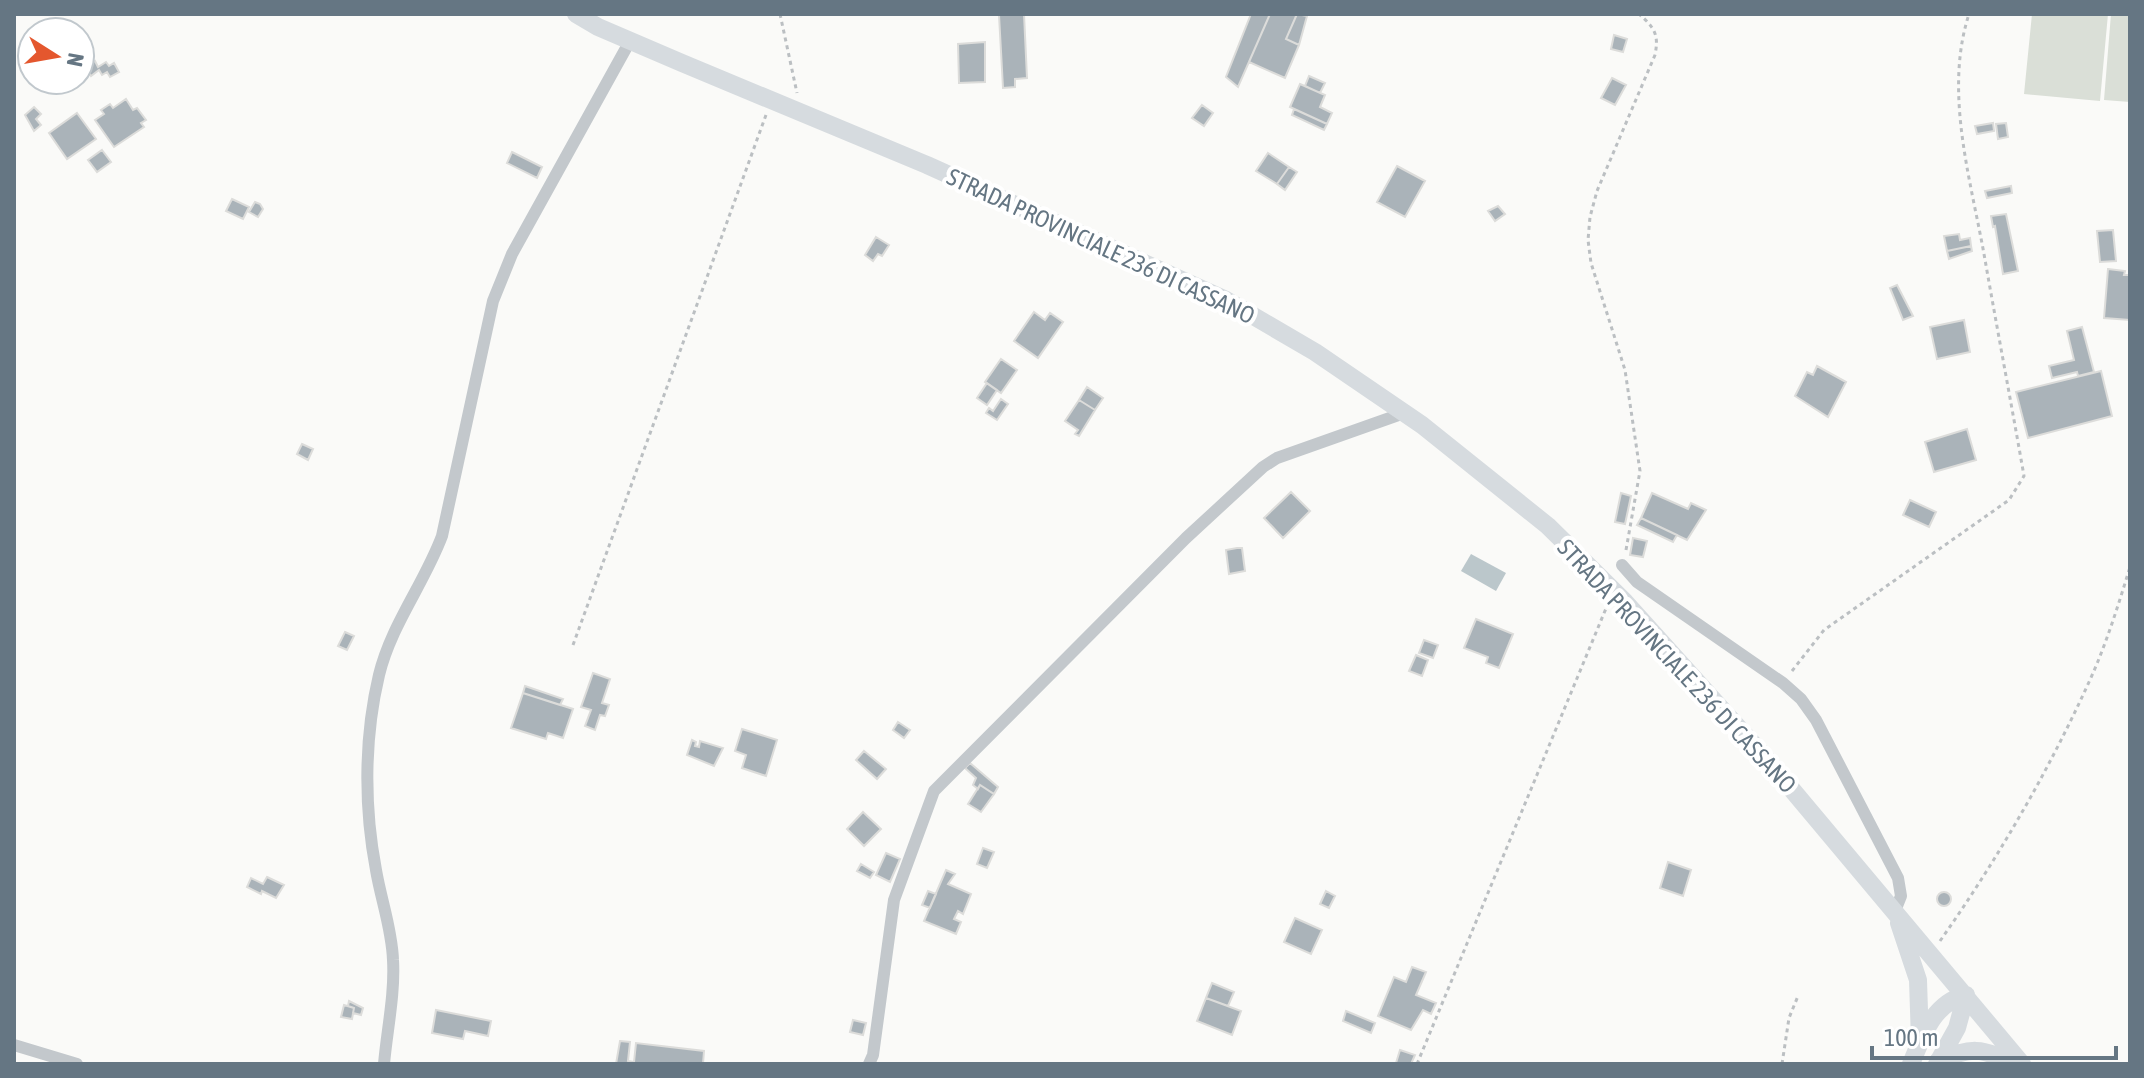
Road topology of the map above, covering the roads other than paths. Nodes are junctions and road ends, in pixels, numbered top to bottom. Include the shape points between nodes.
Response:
1 (576, 14) edge
2 (630, 41) junction
3 (1404, 413) junction
4 (1622, 565) road end
5 (1895, 911) junction
6 (1966, 995) junction
7 (1920, 1041) junction
8 (14, 1045) edge
9 (1938, 1063) edge
10 (77, 1064) edge
11 (384, 1064) edge
12 (869, 1064) edge
13 (1911, 1064) edge
14 (2014, 1064) edge
15 (2022, 1064) edge

1 - 2 main road, STRADA PROVINCIALE 236 DI CASSANO
2 - 3 main road, STRADA PROVINCIALE 236 DI CASSANO via 927,165 1226,300
2 - 11 street via 512,254 493,301 442,536 378,676 367,798 394,962
3 - 5 main road, STRADA PROVINCIALE 236 DI CASSANO via 1548,526 1617,595
3 - 12 street via 1263,467 934,791 894,900
4 - 5 street via 1637,582 1801,699 1898,878 1901,896
5 - 6 main road, STRADA PROVINCIALE 236 DI CASSANO
5 - 7 main road via 1918,980
6 - 7 main road via 1950,999 1938,1010
6 - 9 main road via 1957,1028
6 - 15 main road, STRADA PROVINCIALE 236 DI CASSANO
7 - 13 main road
8 - 10 street
9 - 14 main road via 1965,1050 1986,1050

